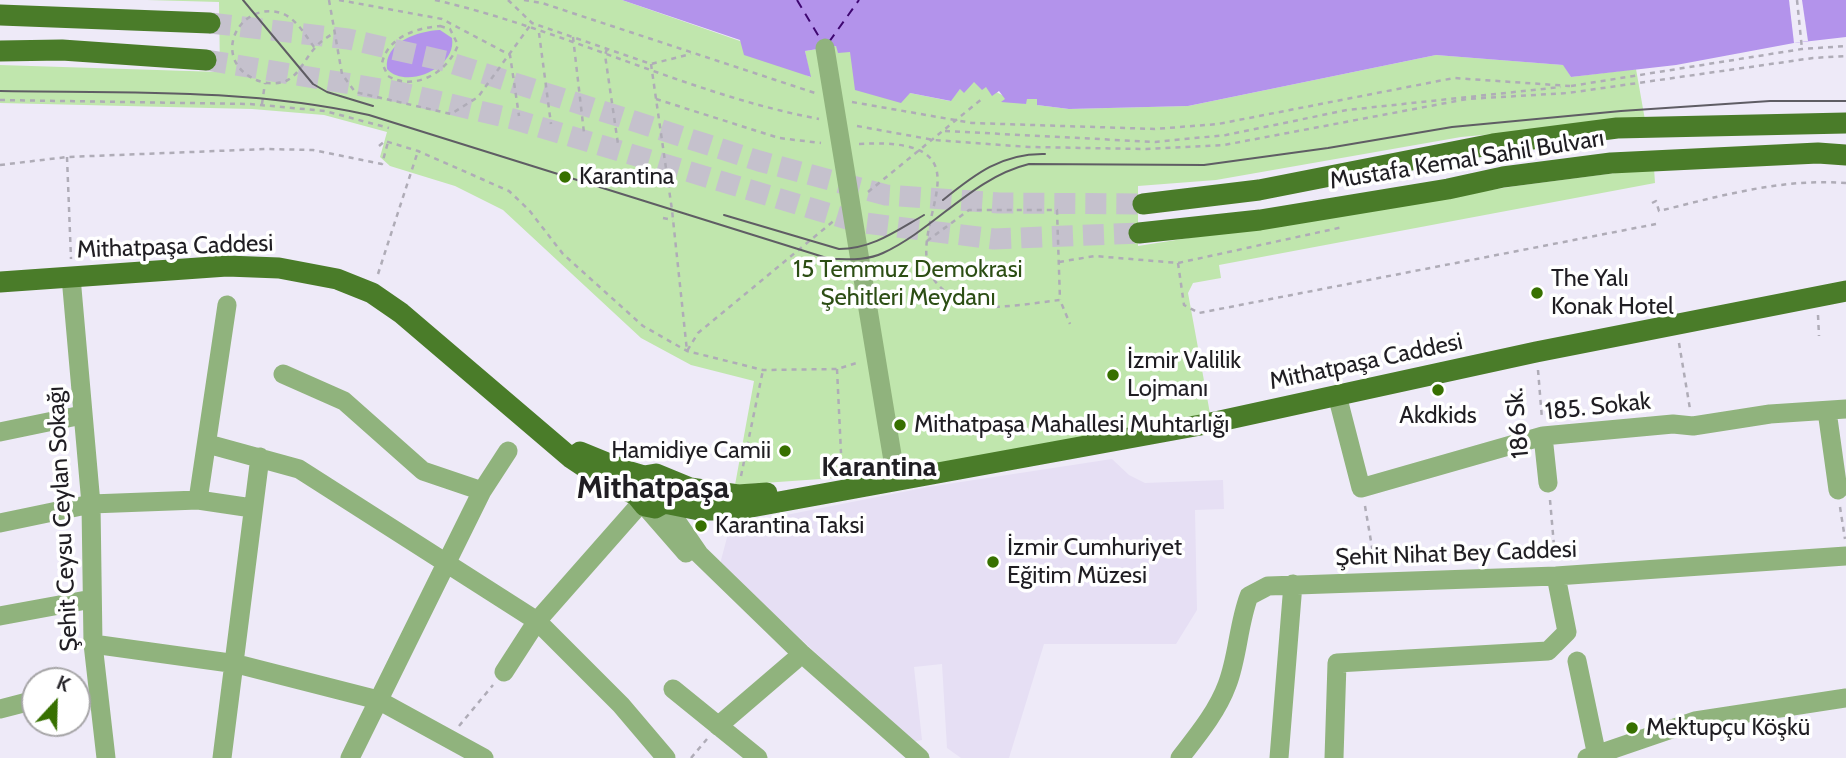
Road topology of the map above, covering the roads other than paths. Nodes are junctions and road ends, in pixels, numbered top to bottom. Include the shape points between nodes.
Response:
1 (0, 15) edge
2 (211, 23) tunnel mouth
3 (825, 48) dead end
4 (0, 51) edge
5 (206, 60) tunnel mouth
6 (1846, 123) edge
7 (1846, 155) edge
8 (1143, 204) tunnel mouth
9 (1139, 233) tunnel mouth
10 (71, 269) junction
11 (0, 282) edge
12 (1846, 291) edge
13 (227, 305) dead end
14 (283, 374) dead end
15 (1337, 395) junction
16 (1837, 410) edge
17 (82, 415) junction
18 (0, 432) edge
19 (1543, 436) junction
20 (208, 444) junction
21 (508, 450) dead end
22 (260, 457) junction
23 (896, 479) junction
24 (1548, 483) road end
25 (1838, 490) road end
26 (482, 491) junction
27 (649, 494) junction
28 (198, 500) junction
29 (91, 504) junction
30 (252, 508) junction
31 (0, 523) edge
32 (1846, 556) edge
33 (446, 565) junction
34 (1556, 576) junction
35 (1293, 584) junction
36 (92, 599) junction
37 (0, 616) edge
38 (537, 621) junction
39 (93, 645) junction
40 (795, 660) junction
41 (1577, 661) dead end
42 (237, 664) junction
43 (504, 672) road end
44 (97, 685) junction
45 (91, 686) edge
46 (673, 690) dead end
47 (1846, 698) edge
48 (378, 700) junction
49 (21, 704) edge
50 (0, 709) edge
51 (718, 726) junction
52 (906, 757) edge
53 (1592, 757) edge
54 (106, 758) edge
55 (222, 758) edge
56 (350, 758) edge
57 (484, 758) edge
58 (666, 758) edge
59 (758, 758) edge
60 (1180, 758) edge
61 (1279, 758) edge
62 (1334, 758) edge

1 - 2 main road
3 - 23 street
4 - 5 main road via 62,50
6 - 8 main road, Mustafa Kemal Sahil Bulvarı via 1617,128 1493,144 1259,190
7 - 9 main road, Mustafa Kemal Sahil Bulvarı via 1611,163 1260,220
10 - 11 main road, Mithatpaşa Caddesi
10 - 17 street, Şehit Ceysu Ceylan Sokağı
10 - 27 main road, Mithatpaşa Caddesi via 227,266 279,268 337,279 372,293 573,448
12 - 15 main road, Mithatpaşa Caddesi
13 - 20 street
14 - 26 street via 344,401 423,471
15 - 19 street, 185. Sokak via 1361,488
15 - 23 main road, Mithatpaşa Caddesi via 1206,424
16 - 19 street, 185. Sokak
16 - 25 street
17 - 18 street
17 - 29 street, Şehit Ceysu Ceylan Sokağı
19 - 24 street, 186 Sk.
20 - 22 street
20 - 28 street
21 - 26 street
22 - 30 street
22 - 33 street via 299,469
23 - 27 main road, Mithatpaşa Caddesi via 738,495 690,488
23 - 27 main road, Mithatpaşa Caddesi via 735,510 699,510
26 - 33 street
27 - 38 street
27 - 40 street via 693,561
27 - 52 street via 699,554
28 - 29 street
28 - 30 street
29 - 31 street
29 - 36 street, Şehit Ceysu Ceylan Sokağı
30 - 42 street
32 - 34 street, Şehit Nihat Bey Caddesi
33 - 38 street
33 - 48 street
34 - 35 street, Şehit Nihat Bey Caddesi
34 - 62 street via 1567,632 1548,651 1337,663
35 - 60 street, Şehit Nihat Bey Caddesi via 1268,586 1249,596 1227,685
35 - 61 street
36 - 37 street
36 - 39 street, Şehit Ceysu Ceylan Sokağı
38 - 43 street
38 - 58 street via 621,705
39 - 42 street
39 - 44 street, Şehit Ceysu Ceylan Sokağı
40 - 51 street
40 - 52 street
41 - 53 street
42 - 48 street
42 - 55 street
44 - 45 street
44 - 54 street, Şehit Ceysu Ceylan Sokağı
46 - 51 street
47 - 53 street via 1695,721
48 - 56 street
48 - 57 street
49 - 50 street
51 - 59 street

